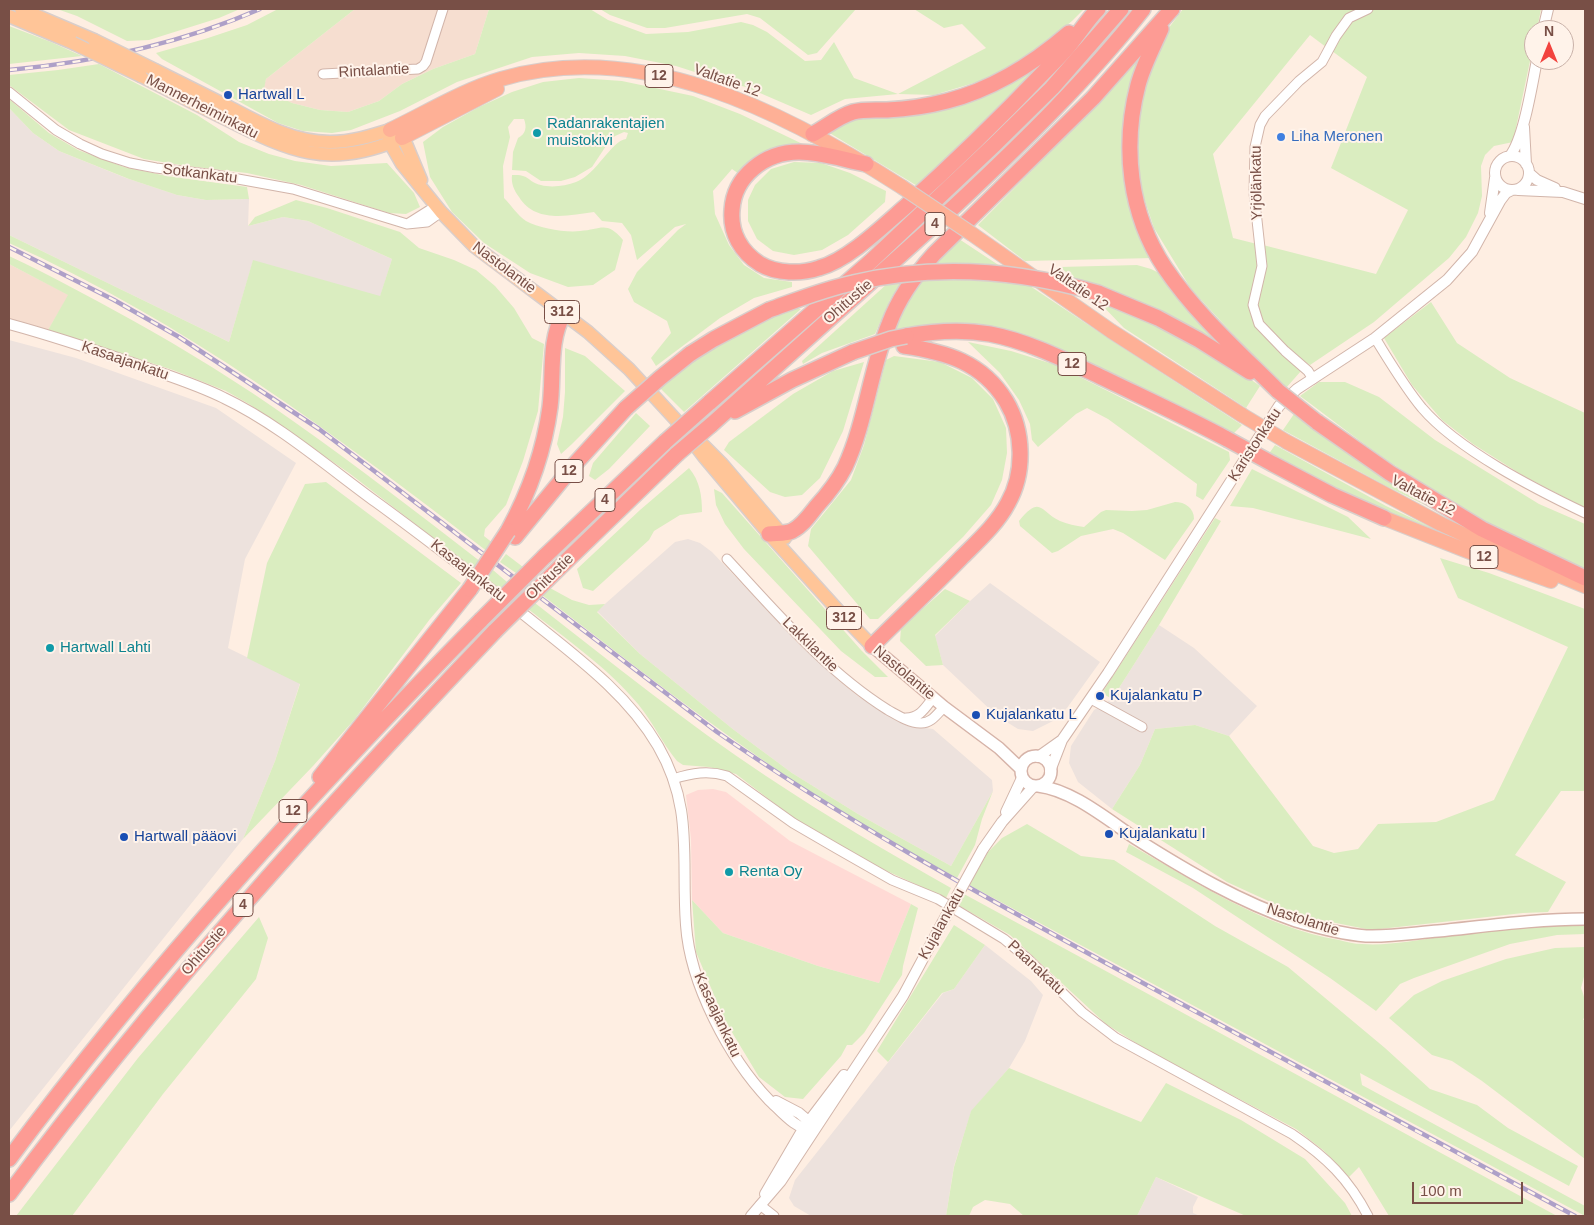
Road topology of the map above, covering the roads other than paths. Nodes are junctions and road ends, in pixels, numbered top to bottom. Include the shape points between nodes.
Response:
1 (20, 9) edge
2 (443, 9) edge
3 (1120, 9) edge
4 (1143, 9) edge
5 (1368, 9) edge
6 (1094, 13) edge
7 (1169, 13) edge
8 (9, 16) edge
9 (1535, 70) edge
10 (539, 71) junction
11 (323, 74) dead end
12 (9, 92) edge
13 (1524, 116) junction
14 (813, 134) junction
15 (394, 137) junction
16 (1510, 156) junction
17 (866, 164) junction
18 (1528, 168) junction
19 (1495, 177) junction
20 (1514, 190) junction
21 (1563, 192) junction
22 (1585, 199) edge
23 (438, 209) junction
24 (1489, 221) junction
25 (564, 313) junction
26 (9, 324) edge
27 (1375, 338) junction
28 (905, 341) junction
29 (1313, 379) junction
30 (1278, 391) junction
31 (712, 424) junction
32 (1585, 513) edge
33 (1384, 518) joint
34 (775, 533) junction
35 (511, 534) junction
36 (727, 559) dead end
37 (1585, 578) edge
38 (1585, 586) edge
39 (1585, 594) edge
40 (872, 646) junction
41 (933, 698) junction
42 (1091, 699) junction
43 (944, 706) junction
44 (904, 718) junction
45 (1142, 727) dead end
46 (1062, 740) junction
47 (999, 748) junction
48 (1033, 758) junction
49 (1022, 773) junction
50 (1050, 773) junction
51 (673, 778) junction
52 (1036, 786) junction
53 (1079, 802) junction
54 (1002, 822) junction
55 (267, 845) junction
56 (1585, 920) edge
57 (809, 1126) junction
58 (9, 1159) edge
59 (9, 1194) edge
60 (760, 1205) junction
61 (751, 1216) edge
62 (774, 1216) edge
63 (1368, 1216) edge

1 - 15 main road, Mannerheiminkatu, bridge via 94,40 266,126 300,138 330,142
2 - 11 street, Rintalantie via 426,62 418,69
3 - 55 highway, Ohitustie / 4, bridge via 1052,88 994,145 870,262 665,442 544,557 423,679
4 - 31 highway, Ohitustie / 4 via 1067,98 1007,157
5 - 29 street, Yrjölänkatu via 1348,18 1322,62 1265,116 1255,147 1254,193 1262,266 1253,305 1259,324
6 - 14 highway via 1034,62 987,88 906,109 855,111
6 - 17 highway via 1046,70 950,166 841,259 803,272 778,271 751,258 742,248 732,227 732,204 742,179 766,159 798,152
7 - 30 highway via 1138,83 1132,108 1129,135 1133,189 1150,240 1165,267 1190,300
7 - 34 highway via 1093,98 914,276 888,325 845,467 828,494 801,524 790,532
8 - 15 main road, Mannerheiminkatu, bridge via 74,43 291,149 317,154 344,154 371,150
9 - 13 street
10 - 14 highway, Valtatie 12 / 12 via 603,67 652,74 710,90
10 - 15 highway, Valtatie 12 / 12
10 - 15 highway, Valtatie 12 / 12 via 485,85 415,118
12 - 23 street, Sotkankatu via 56,130 102,154 156,168 293,189 407,224
13 - 16 street
13 - 18 street
14 - 17 highway, Valtatie 12 / 12
15 - 23 main road, Nastolantie / 312 via 410,153 426,192
16 - 18 street via 1519,158
16 - 19 street via 1496,166
17 - 38 highway, Valtatie 12 / 12, bridge via 1112,331 1287,442 1441,524
18 - 20 street via 1526,184
18 - 21 street via 1537,180
19 - 20 street via 1501,187
19 - 24 street
20 - 21 street
20 - 24 street, Karistonkatu via 1503,196
21 - 22 street
23 - 25 main road, Nastolantie / 312 via 474,246
24 - 27 street, Karistonkatu via 1472,252 1456,271
25 - 34 main road, Nastolantie / 312 via 629,369
25 - 35 highway via 556,329 550,405 542,451
26 - 51 street, Kasaajankatu via 83,346 204,389 271,426 452,558 612,688 643,723
27 - 29 street, Karistonkatu
27 - 32 street via 1417,402 1441,426 1507,472
28 - 31 highway, bridge via 853,352 792,380
28 - 33 highway, 12, bridge via 951,330 990,334 1033,347 1161,405 1332,495
28 - 40 highway via 971,364 1000,391 1017,425 1019,467 1008,503 992,525
29 - 42 street, Karistonkatu via 1298,389 1275,413
30 - 35 highway, 12, bridge via 1199,340 1158,318 1098,293 1064,284 1001,274 944,272 853,283 769,310 690,354 626,408
30 - 37 highway, 12, bridge via 1390,473 1482,529
31 - 59 highway, Ohitustie / 4, bridge via 495,631 371,762 171,990
33 - 39 highway, 12
34 - 40 main road, Nastolantie / 312
35 - 55 highway, 12, bridge
36 - 44 street, Lakkilantie via 808,645 864,695
40 - 41 main road, Nastolantie / 312
41 - 43 main road, Nastolantie / 312
41 - 44 street via 914,718
42 - 45 street
42 - 46 street, Karistonkatu
43 - 44 street, Lakkilantie via 928,722 920,724
43 - 47 main road, Nastolantie / 312
46 - 48 street, Karistonkatu
46 - 50 street, Karistonkatu
47 - 48 main road, Nastolantie / 312
47 - 49 main road, Nastolantie / 312
48 - 49 main road via 1023,764
48 - 50 main road via 1048,763
49 - 52 main road via 1027,783
49 - 54 street, Kujalankatu
50 - 52 main road via 1045,783
50 - 53 main road, Nastolantie
51 - 57 street, Kasaajankatu via 685,832 686,928 695,970 736,1058 754,1082
51 - 63 street, Paanakatu via 704,772 727,776 793,823 883,876 931,896 981,924 1016,949 1082,1012 1116,1038 1263,1117 1311,1147 1343,1176
52 - 53 main road, Nastolantie via 1052,789
52 - 54 street, Kujalankatu
53 - 56 main road, Nastolantie via 1153,849 1234,894 1270,911 1344,934 1397,935 1554,919
54 - 57 street, Kujalankatu, bridge via 983,849 903,996
55 - 58 highway, Ohitustie / 4 via 156,973
57 - 60 street, Kujalankatu via 781,1181
60 - 61 street, Kujalankatu
60 - 62 street

